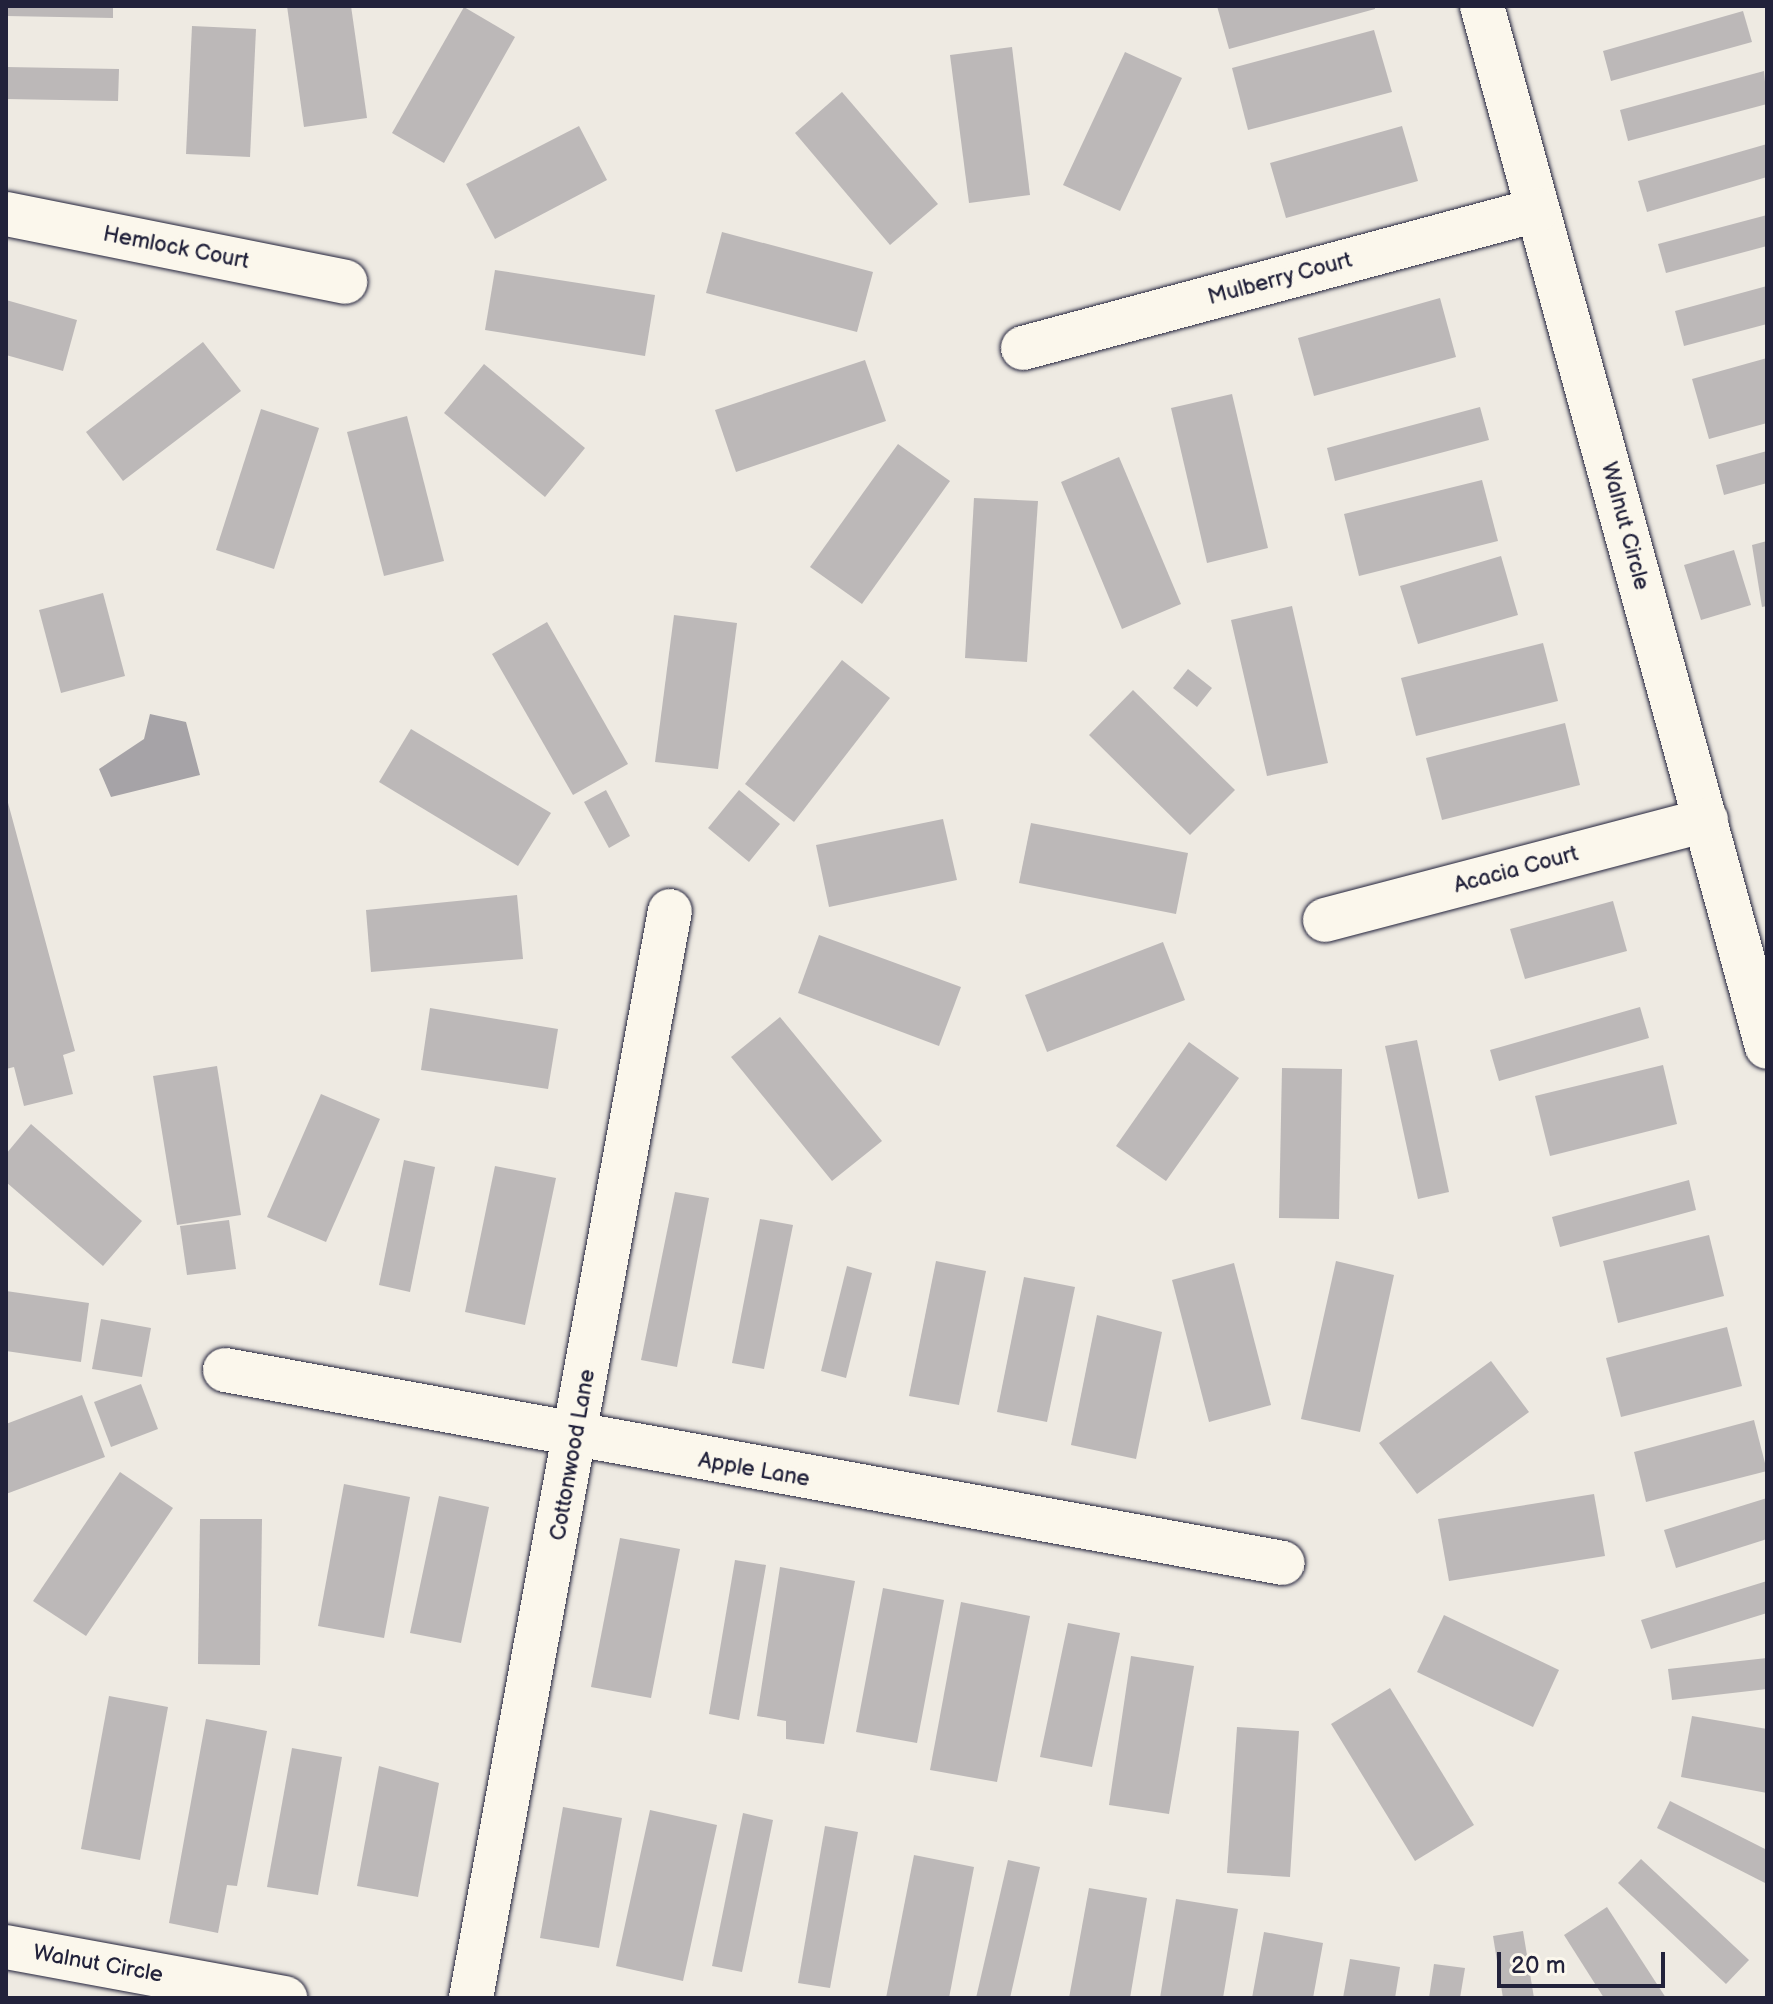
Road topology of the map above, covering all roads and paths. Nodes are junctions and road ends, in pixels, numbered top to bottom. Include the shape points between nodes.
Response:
1 (1482, 6) edge
2 (1537, 210) junction
3 (6, 214) edge
4 (345, 282) dead end
5 (1023, 348) dead end
6 (1706, 820) junction
7 (670, 911) dead end
8 (1325, 920) dead end
9 (1767, 1047) edge
10 (225, 1370) dead end
11 (576, 1438) junction
12 (1283, 1563) dead end
13 (6, 1947) edge
14 (285, 1998) edge
15 (471, 1998) edge

1 - 2 street, Walnut Circle
2 - 5 street, Mulberry Court
2 - 6 street, Walnut Circle
3 - 4 street, Hemlock Court
6 - 8 street, Acacia Court
6 - 9 street, Walnut Circle
7 - 11 street, Cottonwood Lane
10 - 11 street, Apple Lane
11 - 12 street, Apple Lane
11 - 15 street, Cottonwood Lane
13 - 14 street, Walnut Circle

